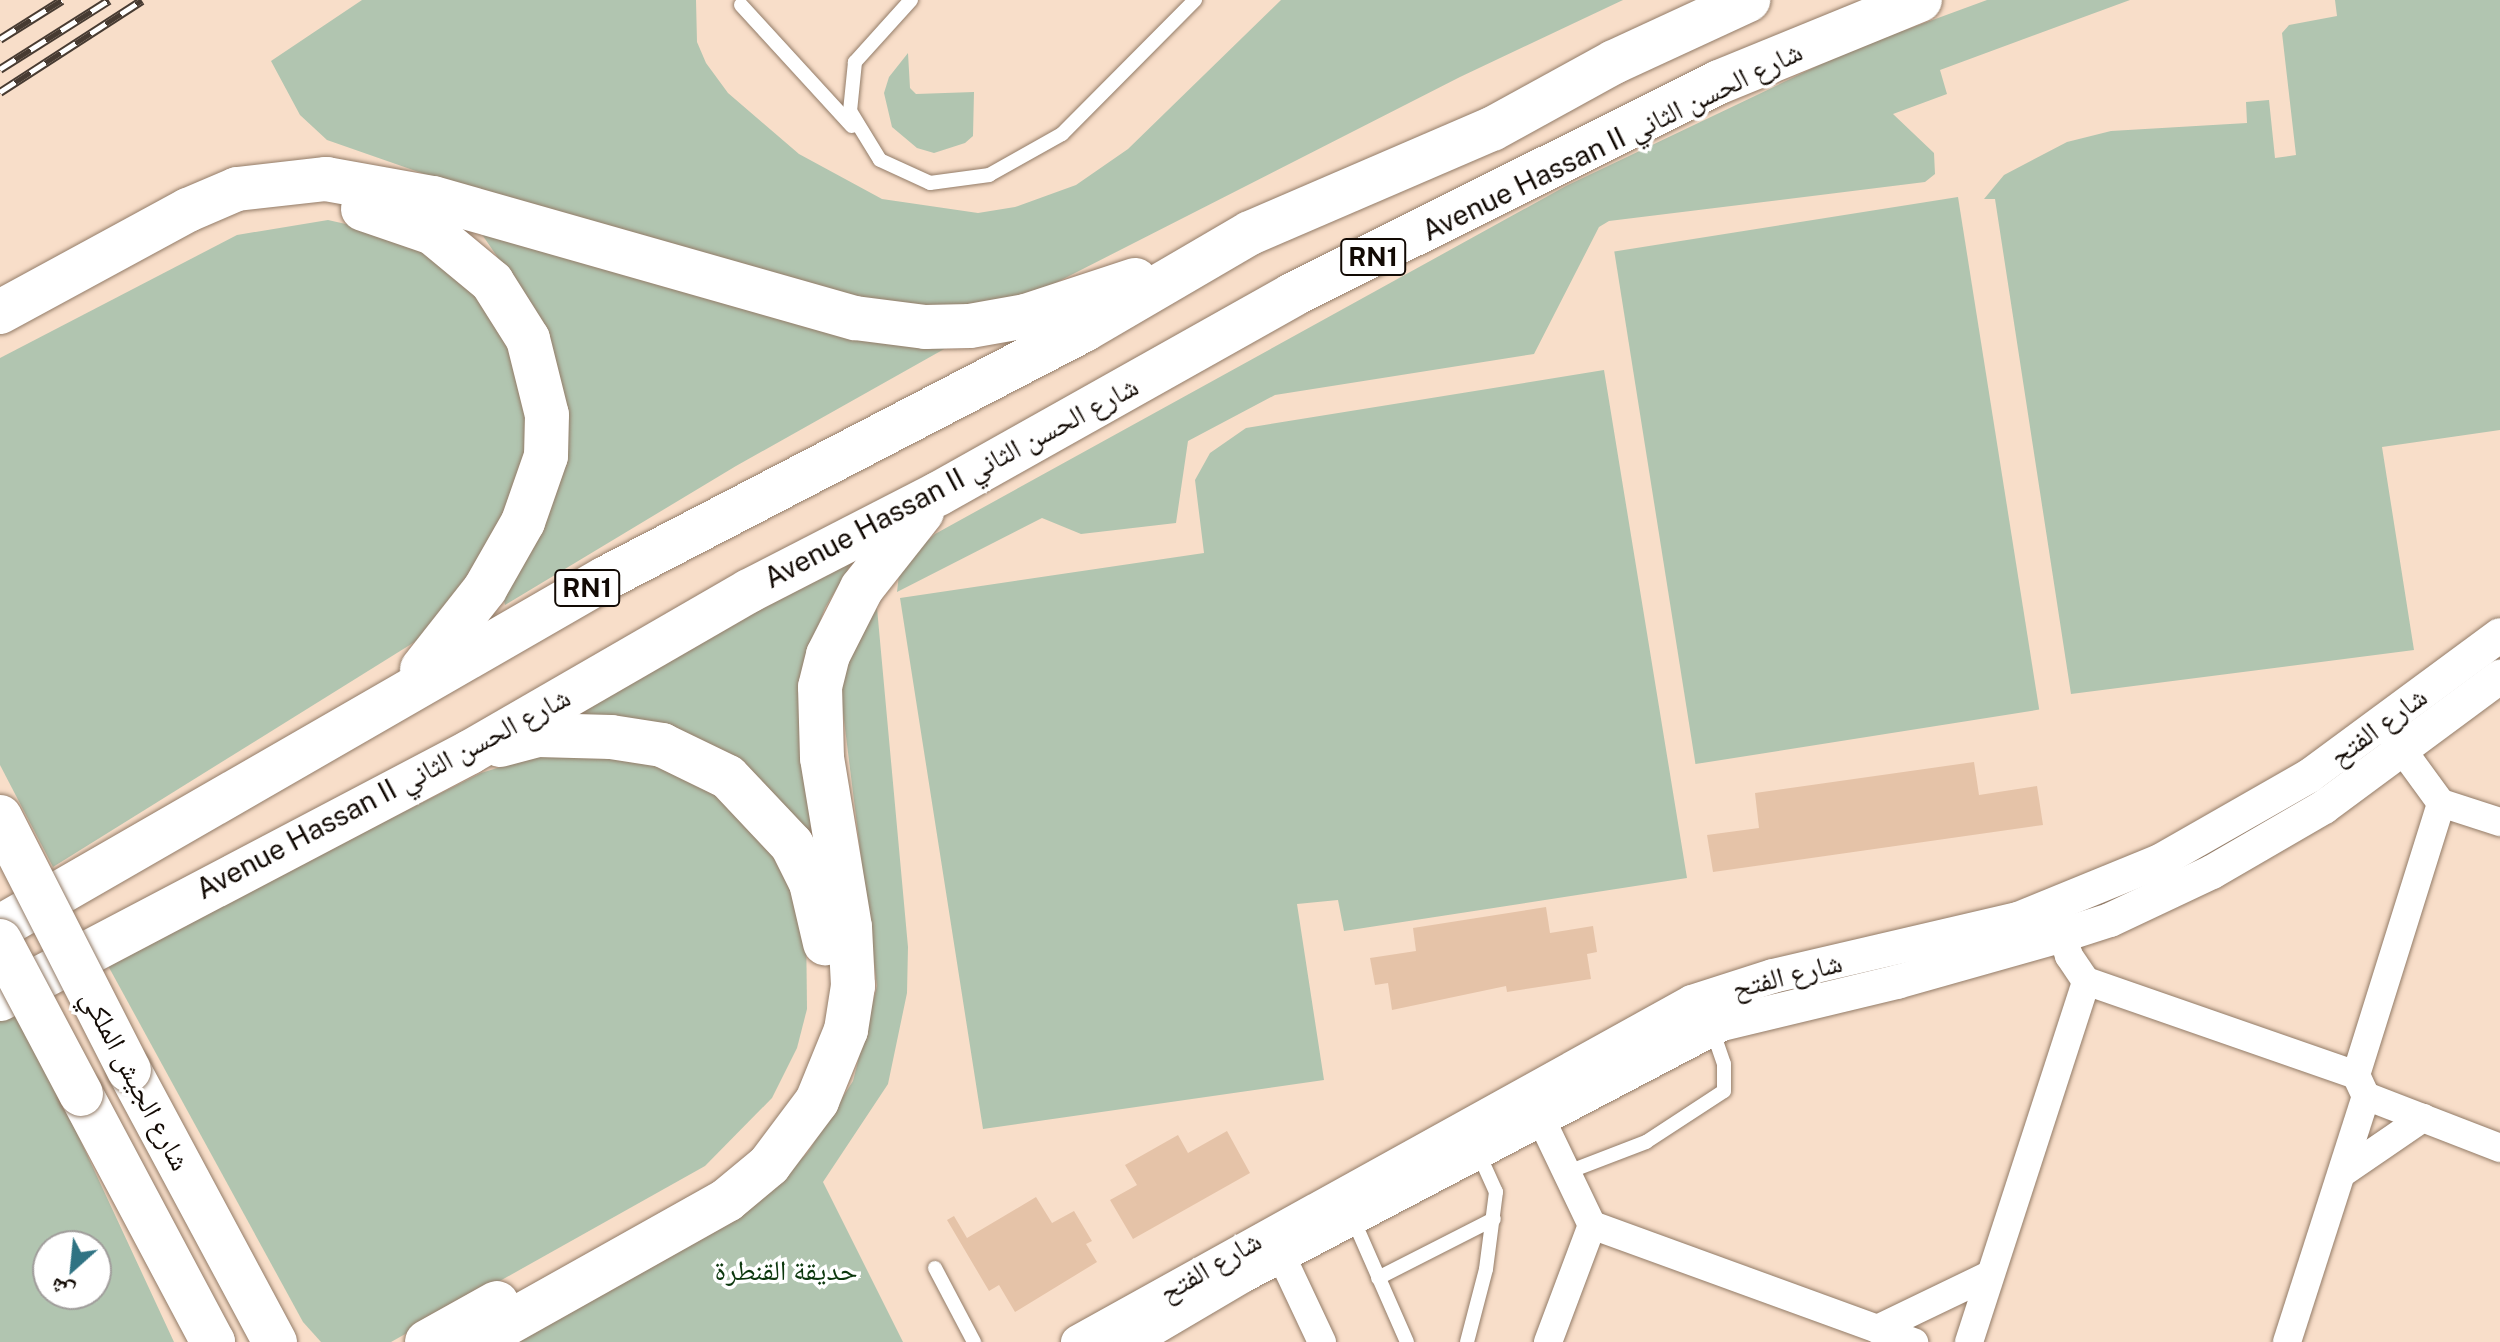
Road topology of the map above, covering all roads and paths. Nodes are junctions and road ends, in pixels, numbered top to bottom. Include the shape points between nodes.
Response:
1 (911, 0) edge
2 (1195, 0) edge
3 (1678, 0) edge
4 (1748, 0) edge
5 (1920, 0) edge
6 (741, 5) dead end
7 (862, 138) junction
8 (1398, 170) junction
9 (1185, 269) junction
10 (0, 312) edge
11 (0, 340) edge
12 (938, 494) junction
13 (2500, 635) edge
14 (2500, 677) edge
15 (405, 690) junction
16 (2382, 723) junction
17 (470, 752) junction
18 (2403, 752) junction
19 (2441, 803) junction
20 (0, 817) edge
21 (2500, 822) edge
22 (2058, 921) junction
23 (0, 927) edge
24 (0, 941) edge
25 (1835, 979) junction
26 (2086, 981) junction
27 (0, 999) edge
28 (1712, 1028) junction
29 (2361, 1086) junction
30 (1535, 1105) junction
31 (2423, 1118) junction
32 (1471, 1140) junction
33 (2500, 1148) edge
34 (1568, 1172) junction
35 (2344, 1172) junction
36 (1353, 1219) junction
37 (1494, 1219) junction
38 (1592, 1225) junction
39 (1276, 1244) junction
40 (935, 1268) dead end
41 (1987, 1276) junction
42 (1378, 1278) junction
43 (1877, 1329) junction
44 (213, 1342) edge
45 (275, 1342) edge
46 (427, 1342) edge
47 (474, 1342) edge
48 (974, 1342) edge
49 (1078, 1342) edge
50 (1130, 1342) edge
51 (1322, 1342) edge
52 (1407, 1342) edge
53 (1467, 1342) edge
54 (1548, 1342) edge
55 (1914, 1342) edge
56 (1969, 1342) edge
57 (2287, 1342) edge

1 - 7 lane via 855,62 850,111
2 - 7 lane via 1062,134 989,175 930,183 880,160
3 - 8 main road, RN1 via 1475,114
4 - 8 main road, RN1 via 1614,62 1492,129
5 - 12 main road, Avenue Hassan II شارع الحسن الثاني / RN1 via 1719,82 1292,295
6 - 7 lane
8 - 9 main road, RN1 via 1250,233
9 - 10 main road via 1101,289 1026,316 925,327 855,318 433,198 326,179 237,189
9 - 15 main road, RN1 via 1084,330 887,429
11 - 15 main road via 169,250 309,203 388,214 433,233 465,255 492,282 528,339 547,415 546,456 537,491 505,557 467,615
12 - 17 main road, Avenue Hassan II شارع الحسن الثاني / RN1 via 749,591
12 - 47 main road via 862,588 828,655 820,687 822,758 850,927 853,986 846,1030 817,1101 769,1165 727,1200
13 - 16 street, شارع الفتح
14 - 18 street, شارع الفتح
15 - 23 main road, RN1
16 - 18 street
16 - 22 street, شارع الفتح via 2256,810
17 - 27 main road, Avenue Hassan II شارع الحسن الثاني / RN1
17 - 46 main road via 538,735 576,733 662,745 728,777 792,845 811,883 821,915 826,995 808,1066 751,1147 635,1227
18 - 19 street
18 - 22 street, شارع الفتح via 2324,807 2212,872 2110,920
19 - 21 street
19 - 29 street
20 - 45 main road, شارع الجيش الملكي, bridge
22 - 25 street, شارع الفتح
22 - 26 street
24 - 44 main road, شارع الجيش الملكي, bridge
25 - 28 street, شارع الفتح
25 - 30 street, شارع الفتح via 1746,983 1692,1002
26 - 29 street
26 - 41 street
28 - 30 street, شارع الفتح
28 - 34 lane via 1724,1064 1724,1091 1646,1142
29 - 31 street
29 - 35 street
30 - 32 street, شارع الفتح
30 - 34 street
31 - 33 street
31 - 35 street
32 - 36 street, شارع الفتح
32 - 37 lane via 1496,1192
32 - 39 street, شارع الفتح
34 - 38 street
35 - 57 street
36 - 39 street, شارع الفتح
36 - 42 lane
37 - 42 lane
37 - 53 lane
38 - 43 street
38 - 54 street
39 - 49 street, شارع الفتح
39 - 50 street, شارع الفتح
39 - 51 street
40 - 48 lane
41 - 43 street
41 - 56 street
42 - 52 lane
43 - 55 street

